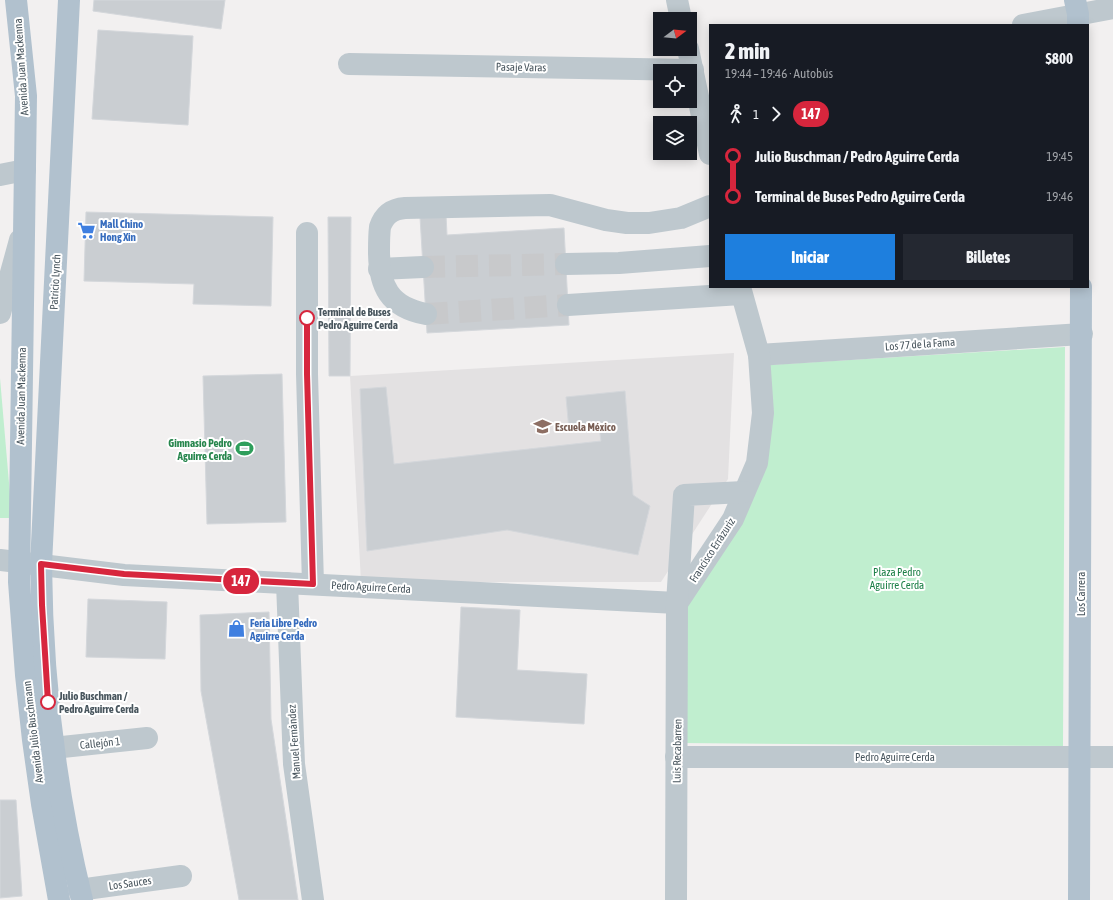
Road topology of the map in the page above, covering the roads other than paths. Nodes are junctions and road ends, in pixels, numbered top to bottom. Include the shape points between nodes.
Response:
1 (16, 0) edge
2 (69, 0) edge
3 (677, 0) edge
4 (1113, 8) edge
5 (680, 12) edge
6 (1077, 13) edge
7 (1028, 24) edge
8 (691, 59) edge
9 (349, 64) dead end
10 (704, 90) edge
11 (709, 143) edge
12 (24, 170) junction
13 (0, 175) edge
14 (709, 206) edge
15 (24, 230) junction
16 (307, 233) dead end
17 (709, 256) edge
18 (566, 264) tunnel mouth
19 (379, 268) junction
20 (423, 268) tunnel mouth
21 (1081, 288) edge
22 (740, 290) edge
23 (568, 305) tunnel mouth
24 (0, 313) edge
25 (426, 314) tunnel mouth
26 (1082, 334) junction
27 (759, 355) junction
28 (744, 492) junction
29 (41, 564) junction
30 (10, 567) edge
31 (287, 583) junction
32 (313, 584) junction
33 (677, 603) junction
34 (147, 738) dead end
35 (53, 748) junction
36 (676, 757) junction
37 (1081, 757) junction
38 (1113, 757) edge
39 (181, 876) dead end
40 (81, 895) edge
41 (59, 900) edge
42 (314, 900) edge
43 (676, 900) edge
44 (1079, 900) edge

1 - 12 main road, Avenida Juan Mackenna via 26,96
2 - 29 main road, Patricio Lynch
3 - 5 street
4 - 6 street
6 - 7 street
8 - 9 street, Pasaje Varas
8 - 10 street
10 - 11 street
12 - 13 street
12 - 15 main road, Avenida Juan Mackenna
14 - 19 street via 681,218 649,223 606,220 550,204 398,209 391,211 380,227
15 - 24 street, Avenida Juan Mackenna
15 - 30 main road, Avenida Juan Mackenna
16 - 32 street via 307,374
17 - 18 street
19 - 20 street
19 - 25 street via 381,278 391,296 407,308
21 - 26 main road, Los Carrera
22 - 23 street
22 - 27 street, Francisco Errázuriz
26 - 27 street, Los 77 de la Fama
26 - 37 main road, Los Carrera
27 - 28 street, Francisco Errázuriz via 763,413 757,463
28 - 33 street, Francisco Errázuriz via 733,519
28 - 33 street, Luis Recabarren via 684,495
29 - 30 street, Pedro Aguirre Cerda
29 - 31 street, Pedro Aguirre Cerda via 124,574
29 - 35 main road, Avenida Julio Buschmann via 45,662
30 - 41 main road, Avenida Julio Buschmann via 26,675 32,740
31 - 32 street, Pedro Aguirre Cerda
31 - 42 street, Manuel Fernández via 294,764
32 - 33 street, Pedro Aguirre Cerda
33 - 36 street, Luis Recabarren
34 - 35 street, Callejón 1
35 - 40 main road, Avenida Julio Buschmann via 67,834
36 - 37 street, Pedro Aguirre Cerda
36 - 43 street, Luis Recabarren
37 - 38 street, Pedro Aguirre Cerda
37 - 44 main road, Los Carrera
39 - 40 street, Los Sauces

